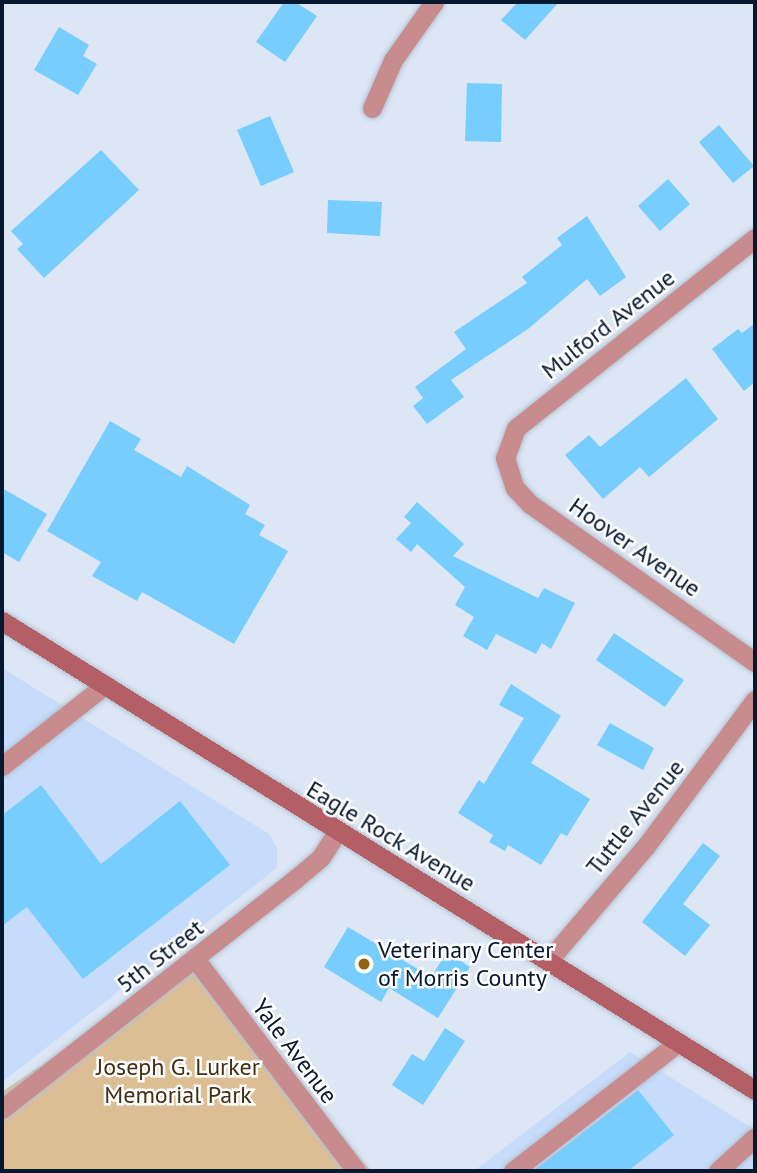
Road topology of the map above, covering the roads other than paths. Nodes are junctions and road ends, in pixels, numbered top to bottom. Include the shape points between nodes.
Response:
1 (434, 2) edge
2 (372, 108) dead end
3 (755, 238) edge
4 (505, 458) joint
5 (2, 621) edge
6 (755, 662) edge
7 (105, 685) junction
8 (755, 700) edge
9 (2, 766) edge
10 (338, 831) junction
11 (196, 960) junction
12 (548, 961) junction
13 (678, 1042) junction
14 (755, 1090) edge
15 (2, 1109) edge
16 (755, 1136) edge
17 (356, 1171) edge
18 (513, 1171) edge
19 (718, 1171) edge

1 - 2 street via 393,60
3 - 4 street, Mulford Avenue via 516,428
4 - 6 street, Hoover Avenue via 515,488 530,503
5 - 7 main road, Eagle Rock Avenue
7 - 9 street
7 - 10 main road, Eagle Rock Avenue
8 - 12 street, Tuttle Avenue via 646,846
10 - 11 street, 5th Street via 321,857
10 - 12 main road, Eagle Rock Avenue
11 - 15 street, 5th Street
11 - 17 street, Yale Avenue
12 - 13 main road, Eagle Rock Avenue
13 - 14 main road, Eagle Rock Avenue
13 - 18 street
16 - 19 street

